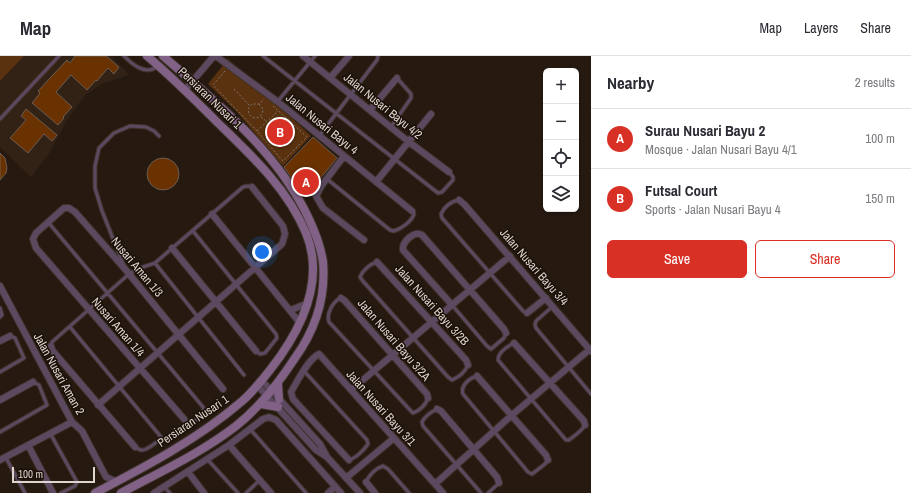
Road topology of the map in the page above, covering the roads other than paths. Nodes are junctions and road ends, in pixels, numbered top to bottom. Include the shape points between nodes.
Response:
1 (59, 56) edge
2 (124, 56) edge
3 (147, 56) edge
4 (163, 56) edge
5 (215, 56) edge
6 (264, 56) edge
7 (303, 56) edge
8 (315, 56) edge
9 (348, 56) edge
10 (378, 56) edge
11 (310, 62) junction
12 (158, 66) junction
13 (330, 78) junction
14 (397, 78) joint
15 (192, 80) junction
16 (295, 81) junction
17 (185, 90) junction
18 (351, 95) junction
19 (278, 102) junction
20 (370, 110) junction
21 (336, 114) junction
22 (431, 114) dead end
23 (0, 119) edge
24 (391, 127) junction
25 (159, 136) dead end
26 (319, 136) junction
27 (409, 142) junction
28 (344, 156) junction
29 (395, 160) junction
30 (449, 172) joint
31 (327, 179) junction
32 (376, 182) junction
33 (252, 187) joint
34 (459, 200) joint
35 (412, 211) joint
36 (212, 214) junction
37 (48, 222) junction
38 (193, 230) junction
39 (364, 240) dead end
40 (36, 248) joint
41 (172, 248) junction
42 (510, 256) junction
43 (377, 262) joint
44 (155, 263) junction
45 (256, 268) junction
46 (127, 272) junction
47 (490, 273) junction
48 (236, 285) junction
49 (0, 286) edge
50 (470, 290) junction
51 (108, 293) junction
52 (341, 298) joint
53 (546, 298) junction
54 (216, 302) junction
55 (308, 304) junction
56 (452, 305) junction
57 (553, 306) junction
58 (0, 308) edge
59 (291, 310) junction
60 (89, 311) junction
61 (527, 313) joint
62 (0, 317) edge
63 (198, 317) junction
64 (432, 322) junction
65 (300, 323) junction
66 (70, 327) junction
67 (506, 333) joint
68 (178, 335) junction
69 (10, 336) joint
70 (414, 337) junction
71 (0, 341) edge
72 (514, 343) joint
73 (51, 346) joint
74 (590, 350) edge
75 (256, 351) joint
76 (157, 353) junction
77 (393, 355) junction
78 (468, 365) joint
79 (139, 368) junction
80 (569, 368) junction
81 (374, 370) junction
82 (304, 371) junction
83 (0, 372) edge
84 (244, 375) dead end
85 (478, 376) joint
86 (34, 382) joint
87 (550, 382) junction
88 (260, 383) junction
89 (278, 384) junction
90 (119, 386) junction
91 (223, 389) dead end
92 (351, 390) junction
93 (270, 394) junction
94 (591, 394) edge
95 (428, 398) joint
96 (531, 398) junction
97 (0, 400) edge
98 (279, 403) junction
99 (261, 404) junction
100 (98, 405) junction
101 (437, 410) joint
102 (512, 415) junction
103 (184, 419) joint
104 (72, 422) junction
105 (585, 424) joint
106 (250, 429) junction
107 (0, 432) edge
108 (494, 432) junction
109 (50, 433) junction
110 (394, 438) junction
111 (230, 444) junction
112 (28, 445) junction
113 (135, 447) joint
114 (473, 449) junction
115 (3, 458) edge
116 (208, 459) junction
117 (349, 460) joint
118 (548, 460) joint
119 (456, 465) junction
120 (102, 470) junction
121 (188, 472) junction
122 (346, 478) junction
123 (260, 480) junction
124 (117, 482) junction
125 (366, 482) joint
126 (498, 483) joint
127 (434, 484) junction
128 (164, 487) junction
129 (335, 487) junction
130 (104, 488) junction
131 (25, 493) edge
132 (53, 493) edge
133 (61, 493) edge
134 (95, 493) edge
135 (121, 493) edge
136 (154, 493) edge
137 (170, 493) edge
138 (204, 493) edge
139 (238, 493) edge
140 (246, 493) edge
141 (271, 493) edge
142 (306, 493) edge
143 (328, 493) edge
144 (341, 493) edge
145 (360, 493) edge
146 (375, 493) edge
147 (409, 493) edge
148 (442, 493) edge
149 (481, 493) edge
150 (488, 493) edge

1 - 23 lane
2 - 12 lane via 144,70 153,70
3 - 12 main road, Persiaran Nusari 1
4 - 15 main road, Persiaran Nusari 1
5 - 15 street
5 - 19 street, Jalan Nusari Bayu 4
6 - 16 lane
7 - 11 street, Jalan Nusari Bayu 4/2
8 - 11 lane
9 - 13 street
10 - 18 lane
11 - 13 street, Jalan Nusari Bayu 4/2
11 - 16 lane
12 - 17 main road, Persiaran Nusari 1
13 - 18 street, Jalan Nusari Bayu 4/2
14 - 20 street
14 - 24 lane via 411,94 411,98
15 - 17 street
15 - 89 main road, Persiaran Nusari 1 via 231,116 288,181 298,196 318,241 323,261 323,286 316,319 305,345
16 - 19 lane
16 - 21 lane
17 - 55 main road, Persiaran Nusari 1 via 264,168 295,211 310,247 313,280
18 - 20 street, Jalan Nusari Bayu 4/2
18 - 21 lane
19 - 26 street, Jalan Nusari Bayu 4
20 - 24 street, Jalan Nusari Bayu 4/2
21 - 26 lane
21 - 29 lane
22 - 27 street
24 - 27 street, Jalan Nusari Bayu 4/2
25 - 46 lane via 146,127 130,126 114,133 99,148 95,166 95,188
26 - 28 street, Jalan Nusari Bayu 4
27 - 29 street
27 - 30 street, Jalan Nusari Bayu 4/2
28 - 31 street
28 - 32 street, Jalan Nusari Bayu 4
29 - 30 lane via 438,193 453,180
29 - 32 street
31 - 35 lane via 390,230 401,228 414,217
31 - 39 street via 317,191 319,202 323,208
32 - 35 street, Jalan Nusari Bayu 4
33 - 36 lane via 243,187
33 - 45 street via 283,226 284,234 282,244
34 - 42 street, Jalan Nusari Bayu 3/4
34 - 47 lane via 453,201 442,210 442,218
36 - 38 lane
36 - 45 street
37 - 40 street, Nusari Aman 1/3 via 33,239
37 - 46 street, Nusari Aman 1/3 via 64,208 69,208
37 - 51 lane
38 - 41 lane
38 - 48 lane
40 - 60 street, Nusari Aman 1/4
41 - 44 lane
41 - 54 street
42 - 47 street
42 - 53 street, Jalan Nusari Bayu 3/4
43 - 64 street, Jalan Nusari Bayu 3/2B
43 - 70 lane via 360,277
44 - 46 lane
44 - 63 lane
45 - 48 street
45 - 59 street
46 - 51 lane
46 - 68 street, Nusari Aman 1/3
47 - 50 street
47 - 61 lane
48 - 54 street
48 - 75 lane via 276,334 276,338 265,353 260,354
49 - 104 street, Jalan Nusari Aman 2
50 - 56 street
50 - 56 street via 419,233 415,233 404,243 403,250
50 - 67 street
51 - 60 lane
51 - 76 lane
52 - 77 street, Jalan Nusari Bayu 3/2A
52 - 81 lane via 337,299 329,312 329,322
53 - 57 street, Jalan Nusari Bayu 3/4
53 - 61 street
54 - 63 street
54 - 75 street
55 - 59 street
55 - 65 main road, Persiaran Nusari 1
56 - 64 street
56 - 67 lane via 491,349
57 - 74 street, Jalan Nusari Bayu 3/4
57 - 80 lane via 536,321 535,325
58 - 62 lane
59 - 65 street
60 - 66 lane
60 - 79 street, Nusari Aman 1/4
63 - 68 street
63 - 84 lane
64 - 70 street
64 - 78 street, Jalan Nusari Bayu 3/2B
65 - 88 main road, Persiaran Nusari 1
66 - 73 lane via 52,342
66 - 90 lane
68 - 76 street
68 - 91 street, Nusari Aman 1/3
69 - 71 street
69 - 83 lane via 15,338 24,358
70 - 77 street
70 - 78 lane via 452,380
72 - 87 street
72 - 96 lane via 500,353 498,360
73 - 100 street
74 - 80 street
76 - 79 street
76 - 103 lane via 203,407 202,415 190,422
77 - 81 street
77 - 95 street, Jalan Nusari Bayu 3/2A
79 - 90 street
79 - 103 street, Nusari Aman 1/4
80 - 87 street
80 - 94 lane
81 - 92 street
81 - 95 lane via 413,413 427,402
82 - 92 street, Jalan Nusari Bayu 3/1 via 319,354
82 - 117 street via 291,392 293,399
82 - 117 lane via 367,440 366,447
85 - 102 street
85 - 108 lane via 463,386 463,394
86 - 97 street
86 - 107 lane via 39,385 47,405
87 - 96 street
87 - 105 street
88 - 93 street
88 - 124 main road, Persiaran Nusari 1 via 243,401 221,418
89 - 93 main road, Persiaran Nusari 1
89 - 98 main road
90 - 100 street
90 - 113 lane via 161,437 145,450
92 - 110 street, Jalan Nusari Bayu 3/1
93 - 98 street
93 - 99 main road, Persiaran Nusari 1
96 - 102 street
96 - 105 lane via 566,440 572,438
98 - 99 main road
98 - 122 street via 316,450 327,457
99 - 135 main road, Persiaran Nusari 1 via 235,427 201,449
100 - 113 street
101 - 114 street via 441,411
101 - 119 lane via 424,419 423,426
102 - 108 street
102 - 118 street
104 - 109 street
104 - 120 street, Jalan Nusari Aman 2 via 82,431
106 - 111 street
106 - 129 street via 264,419 276,420
106 - 142 lane
108 - 114 street
108 - 118 lane via 528,472 535,473
109 - 112 street
109 - 133 lane via 77,482 75,486
110 - 122 street
110 - 127 street, Jalan Nusari Bayu 3/1
111 - 116 street
111 - 123 street
112 - 115 street
112 - 132 street
114 - 119 street
114 - 126 street via 497,477
115 - 131 lane
116 - 121 street
116 - 139 lane
119 - 127 street
119 - 149 lane
120 - 124 street, Jalan Nusari Aman 2 via 106,477
120 - 130 street, Jalan Nusari Aman 2
121 - 128 street
121 - 138 street
122 - 145 street
123 - 140 lane
123 - 141 street
124 - 130 main road, Persiaran Nusari 1
125 - 146 street
125 - 147 lane via 368,477 383,466
126 - 150 lane
127 - 148 street, Jalan Nusari Bayu 3/1
128 - 136 street
128 - 137 lane
129 - 143 street
129 - 144 street
130 - 134 main road, Persiaran Nusari 1

